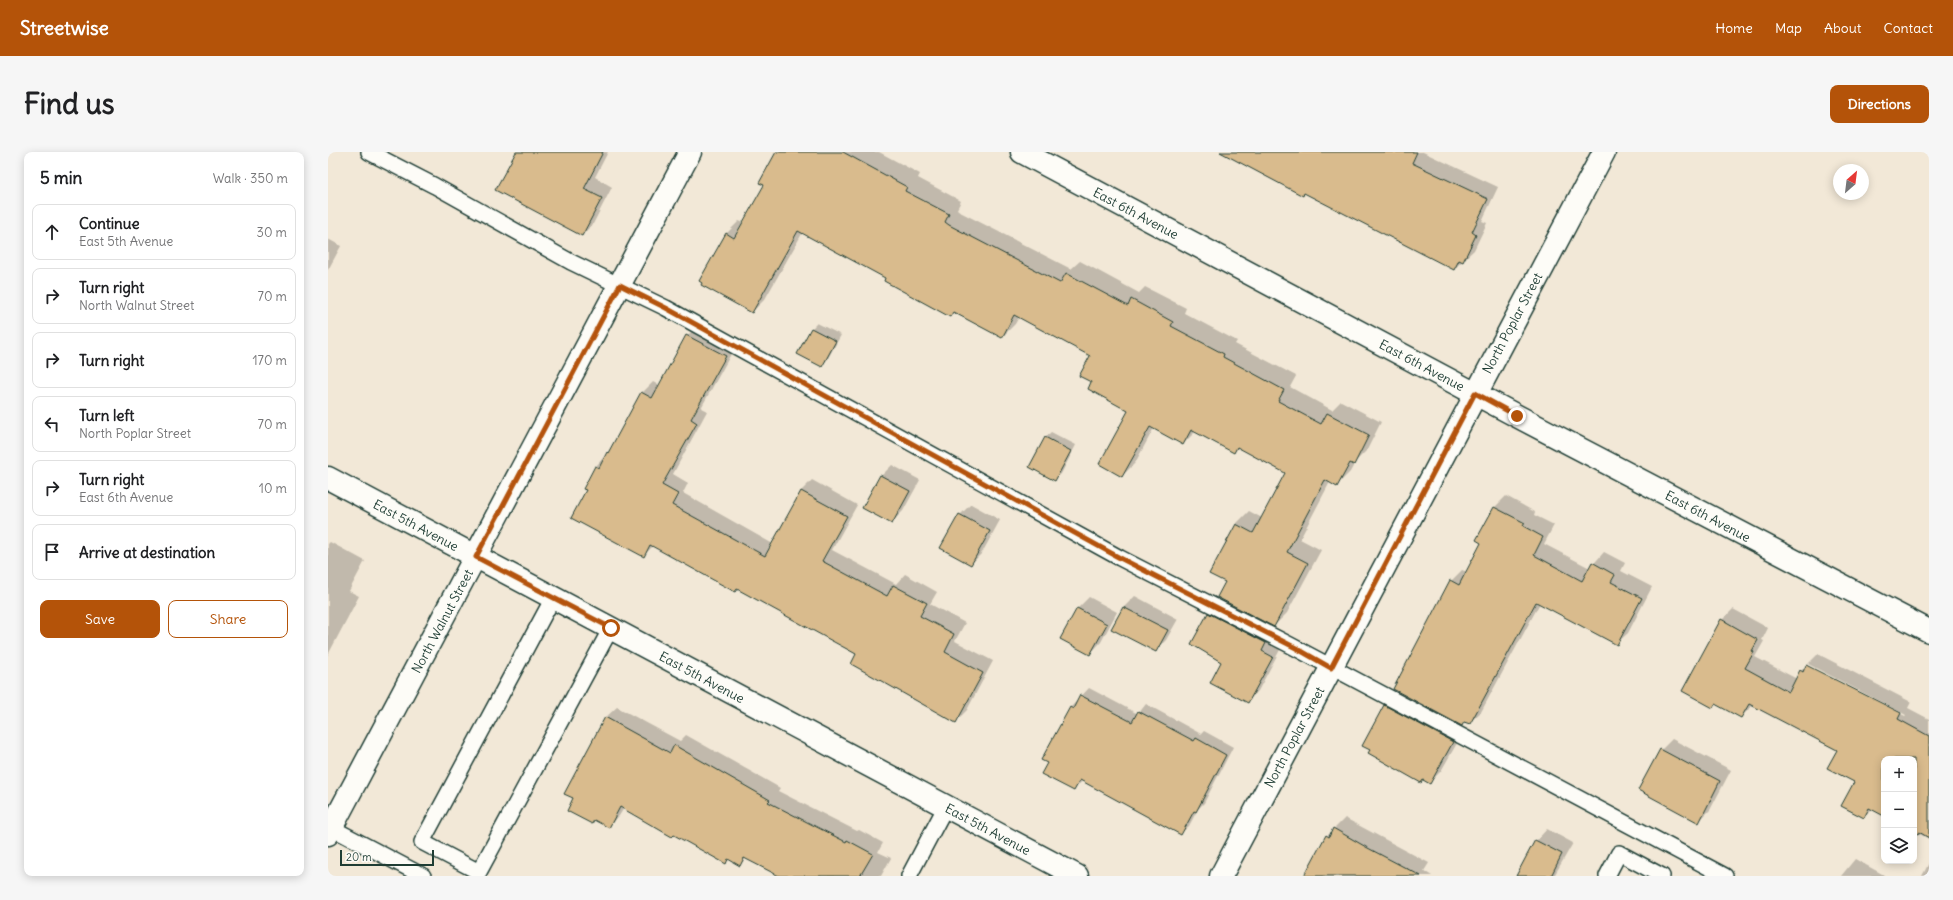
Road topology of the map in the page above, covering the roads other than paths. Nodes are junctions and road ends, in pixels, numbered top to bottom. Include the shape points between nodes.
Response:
1 (369, 152) edge
2 (690, 152) edge
3 (1022, 152) edge
4 (1604, 152) edge
5 (620, 285) junction
6 (1475, 393) junction
7 (328, 478) edge
8 (476, 557) junction
9 (553, 598) junction
10 (611, 628) junction
11 (1929, 631) edge
12 (1331, 668) junction
13 (946, 806) junction
14 (329, 829) edge
15 (423, 876) edge
16 (909, 876) edge
17 (1077, 876) edge
18 (1221, 876) edge
19 (1607, 876) edge
20 (1662, 876) edge
21 (1725, 876) edge

1 - 5 lane via 572,262
2 - 5 street, North Walnut Street
3 - 6 street, East 6th Avenue
4 - 6 street, North Poplar Street
5 - 8 street, North Walnut Street
5 - 12 lane via 1120,558
6 - 11 street, East 6th Avenue
6 - 12 street, North Poplar Street
7 - 8 street, East 5th Avenue
8 - 9 street, East 5th Avenue
8 - 14 street, North Walnut Street
9 - 10 street, East 5th Avenue
9 - 10 lane via 422,842 479,872
10 - 13 street, East 5th Avenue
12 - 18 street, North Poplar Street
12 - 21 lane
13 - 16 lane
13 - 17 street, East 5th Avenue
14 - 15 lane
19 - 20 lane via 1619,853

